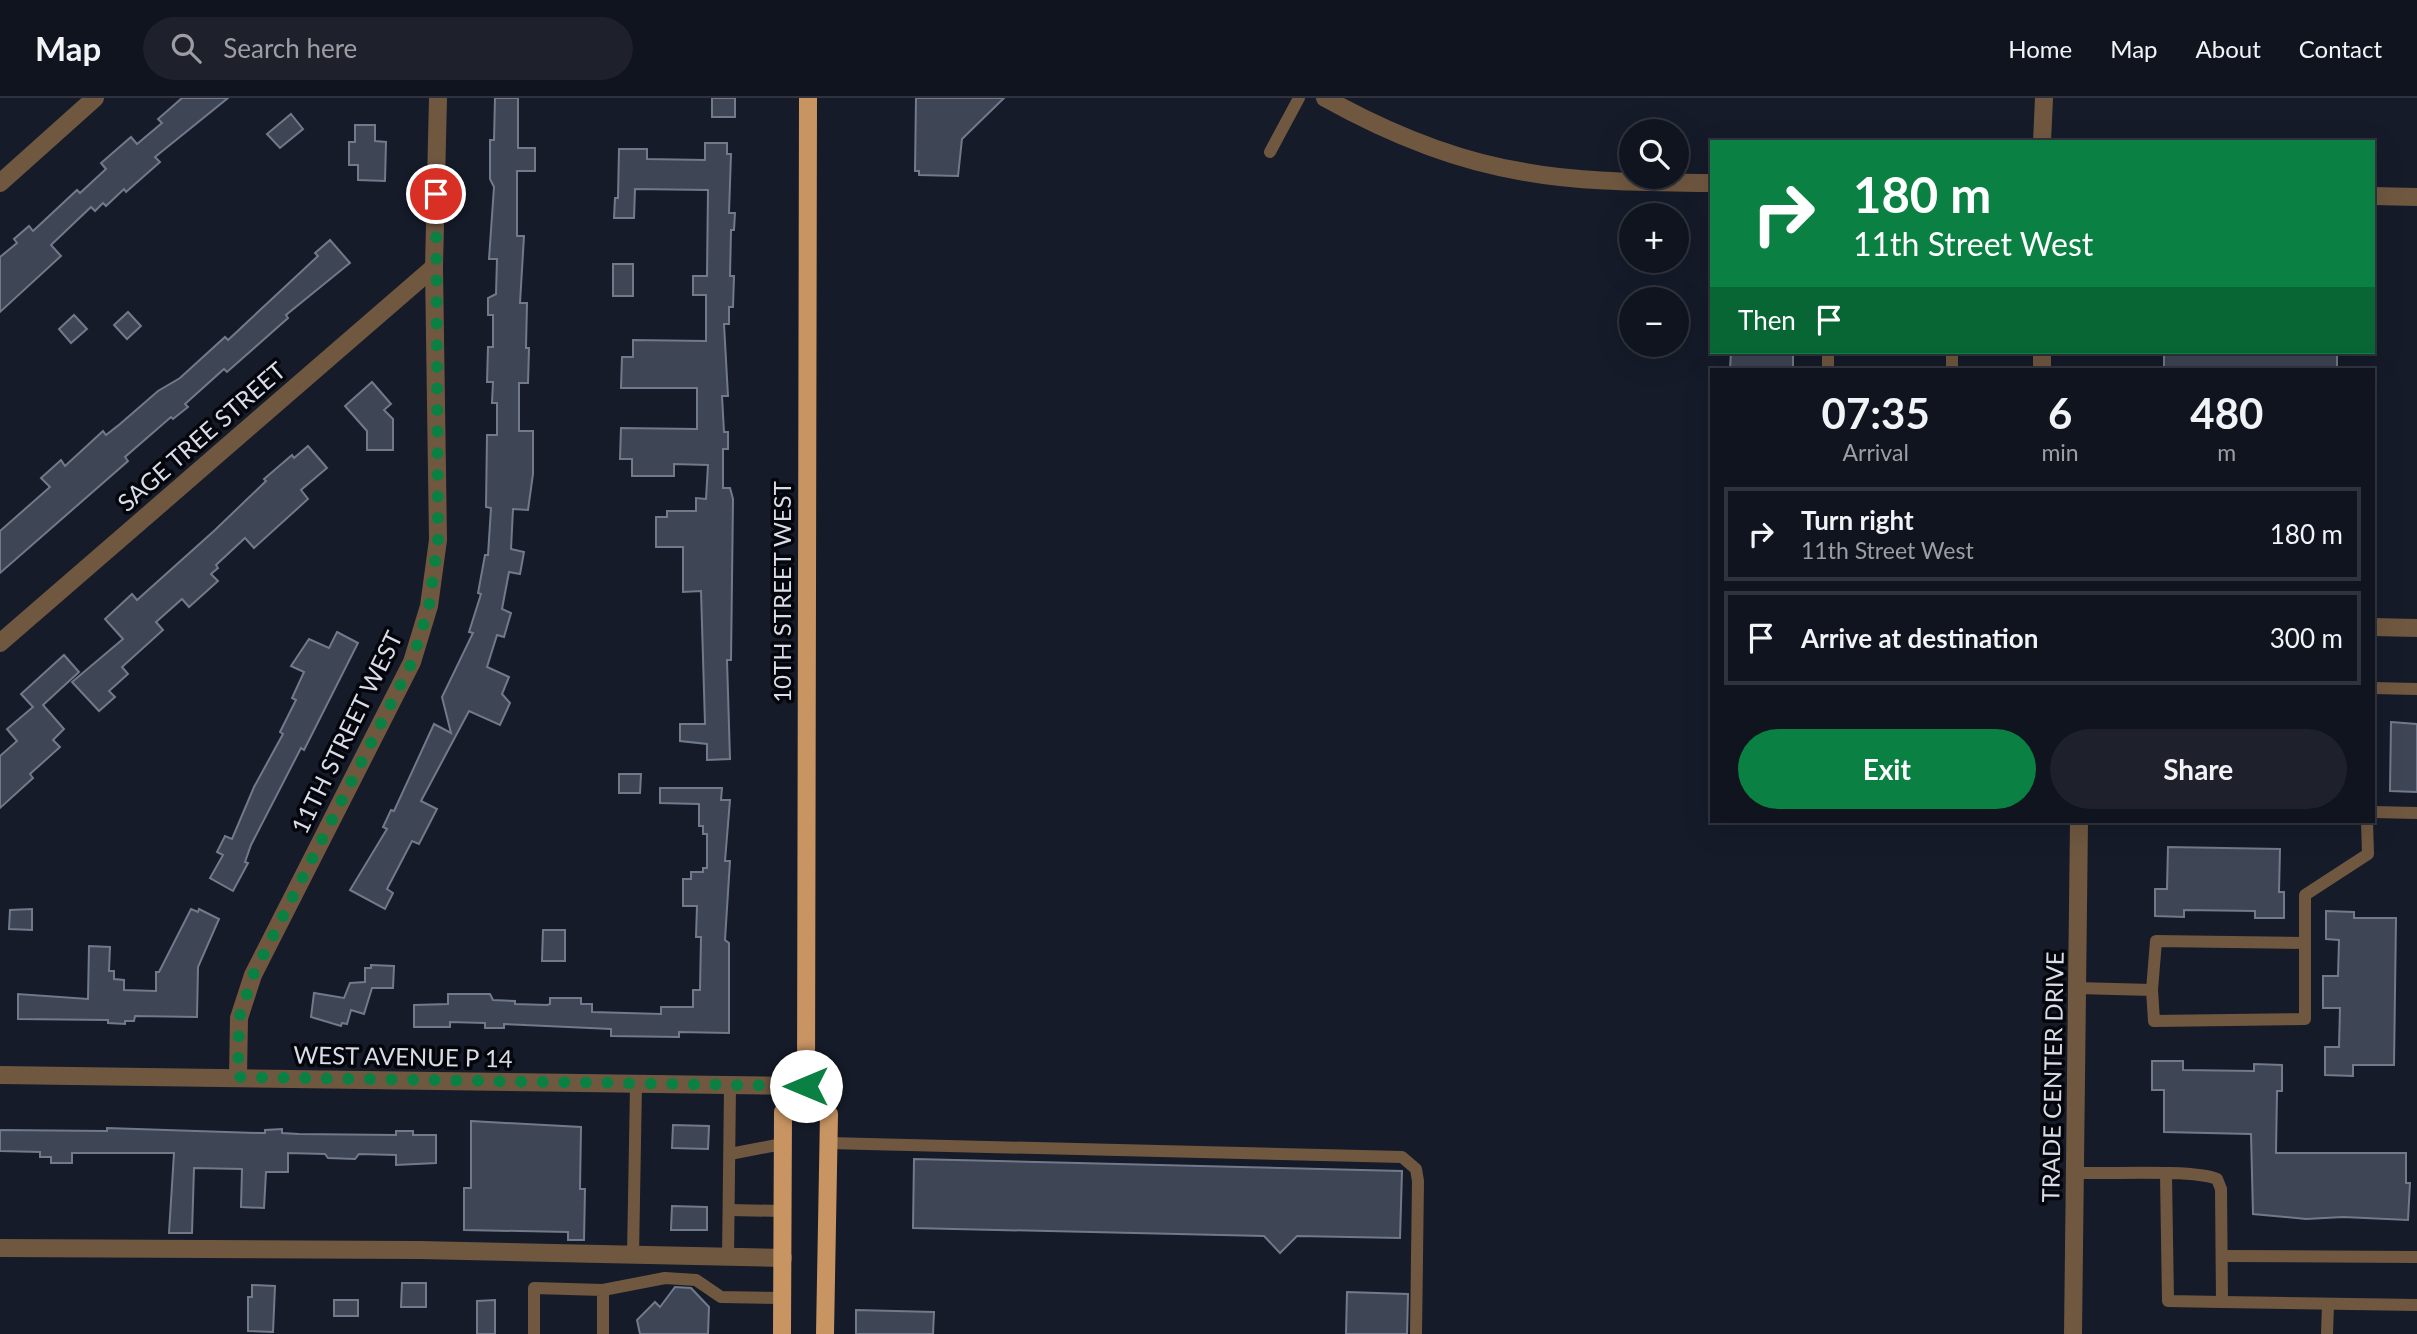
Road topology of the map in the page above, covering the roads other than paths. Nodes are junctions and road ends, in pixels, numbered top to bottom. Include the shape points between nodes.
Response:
1 (95, 98) edge
2 (438, 98) edge
3 (808, 98) edge
4 (1299, 98) edge
5 (1325, 98) edge
6 (2044, 98) edge
7 (2042, 140) edge
8 (1270, 152) dead end
9 (0, 183) edge
10 (1710, 183) edge
11 (2375, 196) edge
12 (2417, 197) edge
13 (434, 267) junction
14 (2375, 627) edge
15 (2417, 628) edge
16 (1, 640) edge
17 (2375, 688) edge
18 (2417, 689) edge
19 (2375, 812) edge
20 (2417, 813) edge
21 (2079, 823) edge
22 (2367, 823) edge
23 (2305, 943) junction
24 (2077, 988) junction
25 (2152, 990) junction
26 (0, 1075) edge
27 (238, 1077) junction
28 (636, 1085) junction
29 (806, 1086) junction
30 (730, 1087) junction
31 (828, 1143) junction
32 (782, 1144) junction
33 (730, 1154) junction
34 (2075, 1173) junction
35 (2166, 1175) junction
36 (729, 1210) junction
37 (782, 1211) junction
38 (0, 1248) edge
39 (634, 1256) junction
40 (2222, 1256) junction
41 (2417, 1257) edge
42 (783, 1258) junction
43 (728, 1259) junction
44 (603, 1290) junction
45 (783, 1298) junction
46 (2222, 1302) junction
47 (2328, 1304) junction
48 (2417, 1306) edge
49 (534, 1334) edge
50 (603, 1334) edge
51 (782, 1334) edge
52 (825, 1334) edge
53 (1416, 1334) edge
54 (2073, 1334) edge
55 (2327, 1334) edge

1 - 9 street
2 - 13 street, 11TH STREET WEST
3 - 29 main road, 10TH STREET WEST
4 - 8 lane
5 - 10 street via 1438,149 1524,172 1610,181
6 - 7 street
11 - 12 street
13 - 16 street, SAGE TREE STREET
13 - 27 street, 11TH STREET WEST via 438,540 429,606 412,662 253,975 239,1018
14 - 15 street
17 - 18 lane
19 - 20 lane
21 - 24 street, TRADE CENTER DRIVE
22 - 23 lane via 2368,854 2305,895
23 - 25 lane via 2156,941
23 - 25 lane via 2305,1019 2154,1021
24 - 25 lane
24 - 34 street, TRADE CENTER DRIVE
26 - 27 street, WEST AVENUE P 14
27 - 28 street, WEST AVENUE P 14
28 - 30 street, WEST AVENUE P 14
28 - 39 lane
29 - 30 street, WEST AVENUE P 14
29 - 31 main road via 829,1114
29 - 32 main road via 783,1112
30 - 33 lane
31 - 52 main road
31 - 53 lane via 1402,1157 1416,1170 1418,1181
32 - 33 lane
32 - 37 main road
33 - 36 lane
34 - 35 lane
34 - 54 street, TRADE CENTER DRIVE
35 - 40 lane via 2217,1179
35 - 46 lane via 2168,1301
36 - 37 lane
36 - 43 lane
37 - 42 main road
38 - 39 street
39 - 43 street
40 - 41 lane
40 - 46 lane
42 - 43 street
42 - 45 main road
44 - 45 lane via 665,1278 695,1280 721,1297
44 - 49 lane via 534,1288
44 - 50 lane
45 - 51 main road
46 - 47 lane
47 - 48 lane
47 - 55 lane

